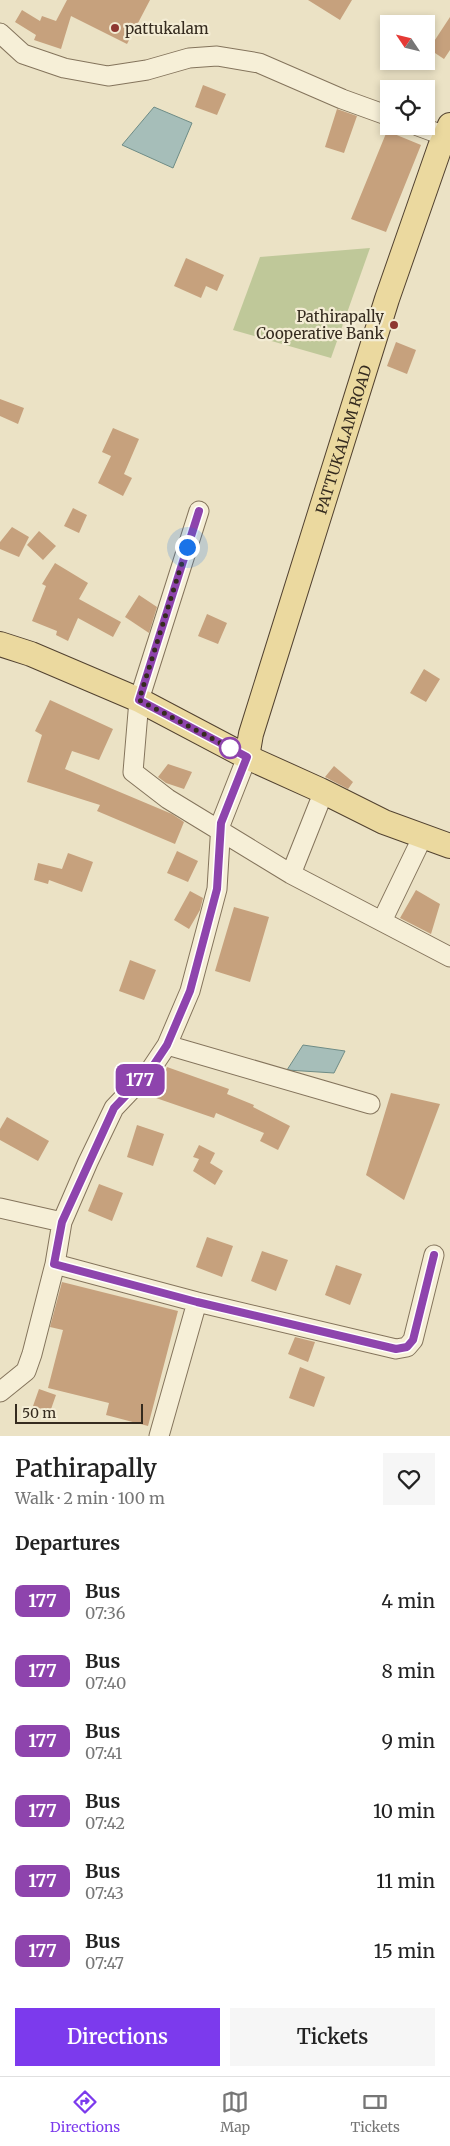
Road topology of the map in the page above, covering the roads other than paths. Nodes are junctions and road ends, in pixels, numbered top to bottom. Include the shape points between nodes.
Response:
1 (0, 33) edge
2 (380, 113) edge
3 (446, 140) edge
4 (199, 511) dead end
5 (0, 644) edge
6 (139, 700) junction
7 (247, 757) junction
8 (324, 791) junction
9 (221, 831) junction
10 (423, 836) junction
11 (450, 846) edge
12 (291, 874) junction
13 (382, 921) junction
14 (450, 957) edge
15 (167, 1045) junction
16 (370, 1104) dead end
17 (0, 1208) edge
18 (62, 1222) junction
19 (434, 1255) dead end
20 (54, 1264) junction
21 (197, 1302) junction
22 (0, 1392) edge
23 (159, 1436) edge

1 - 2 street via 24,54 64,68 108,76 147,70 189,58 217,56 259,63
3 - 7 main road, PATTUKALAM ROAD via 387,298 251,734
4 - 6 street
5 - 6 main road
6 - 7 main road
6 - 9 street via 133,772 168,799
7 - 8 main road
7 - 9 street via 221,823
8 - 10 main road via 384,822
8 - 12 street
9 - 12 street
9 - 15 street via 217,889 190,991
10 - 11 main road
10 - 13 street
12 - 13 street
13 - 14 street
15 - 16 street
15 - 18 street via 151,1069 114,1108
17 - 18 street
18 - 20 street
19 - 21 street via 413,1340 407,1347 396,1349
20 - 21 street
20 - 22 street via 26,1371
21 - 23 street

